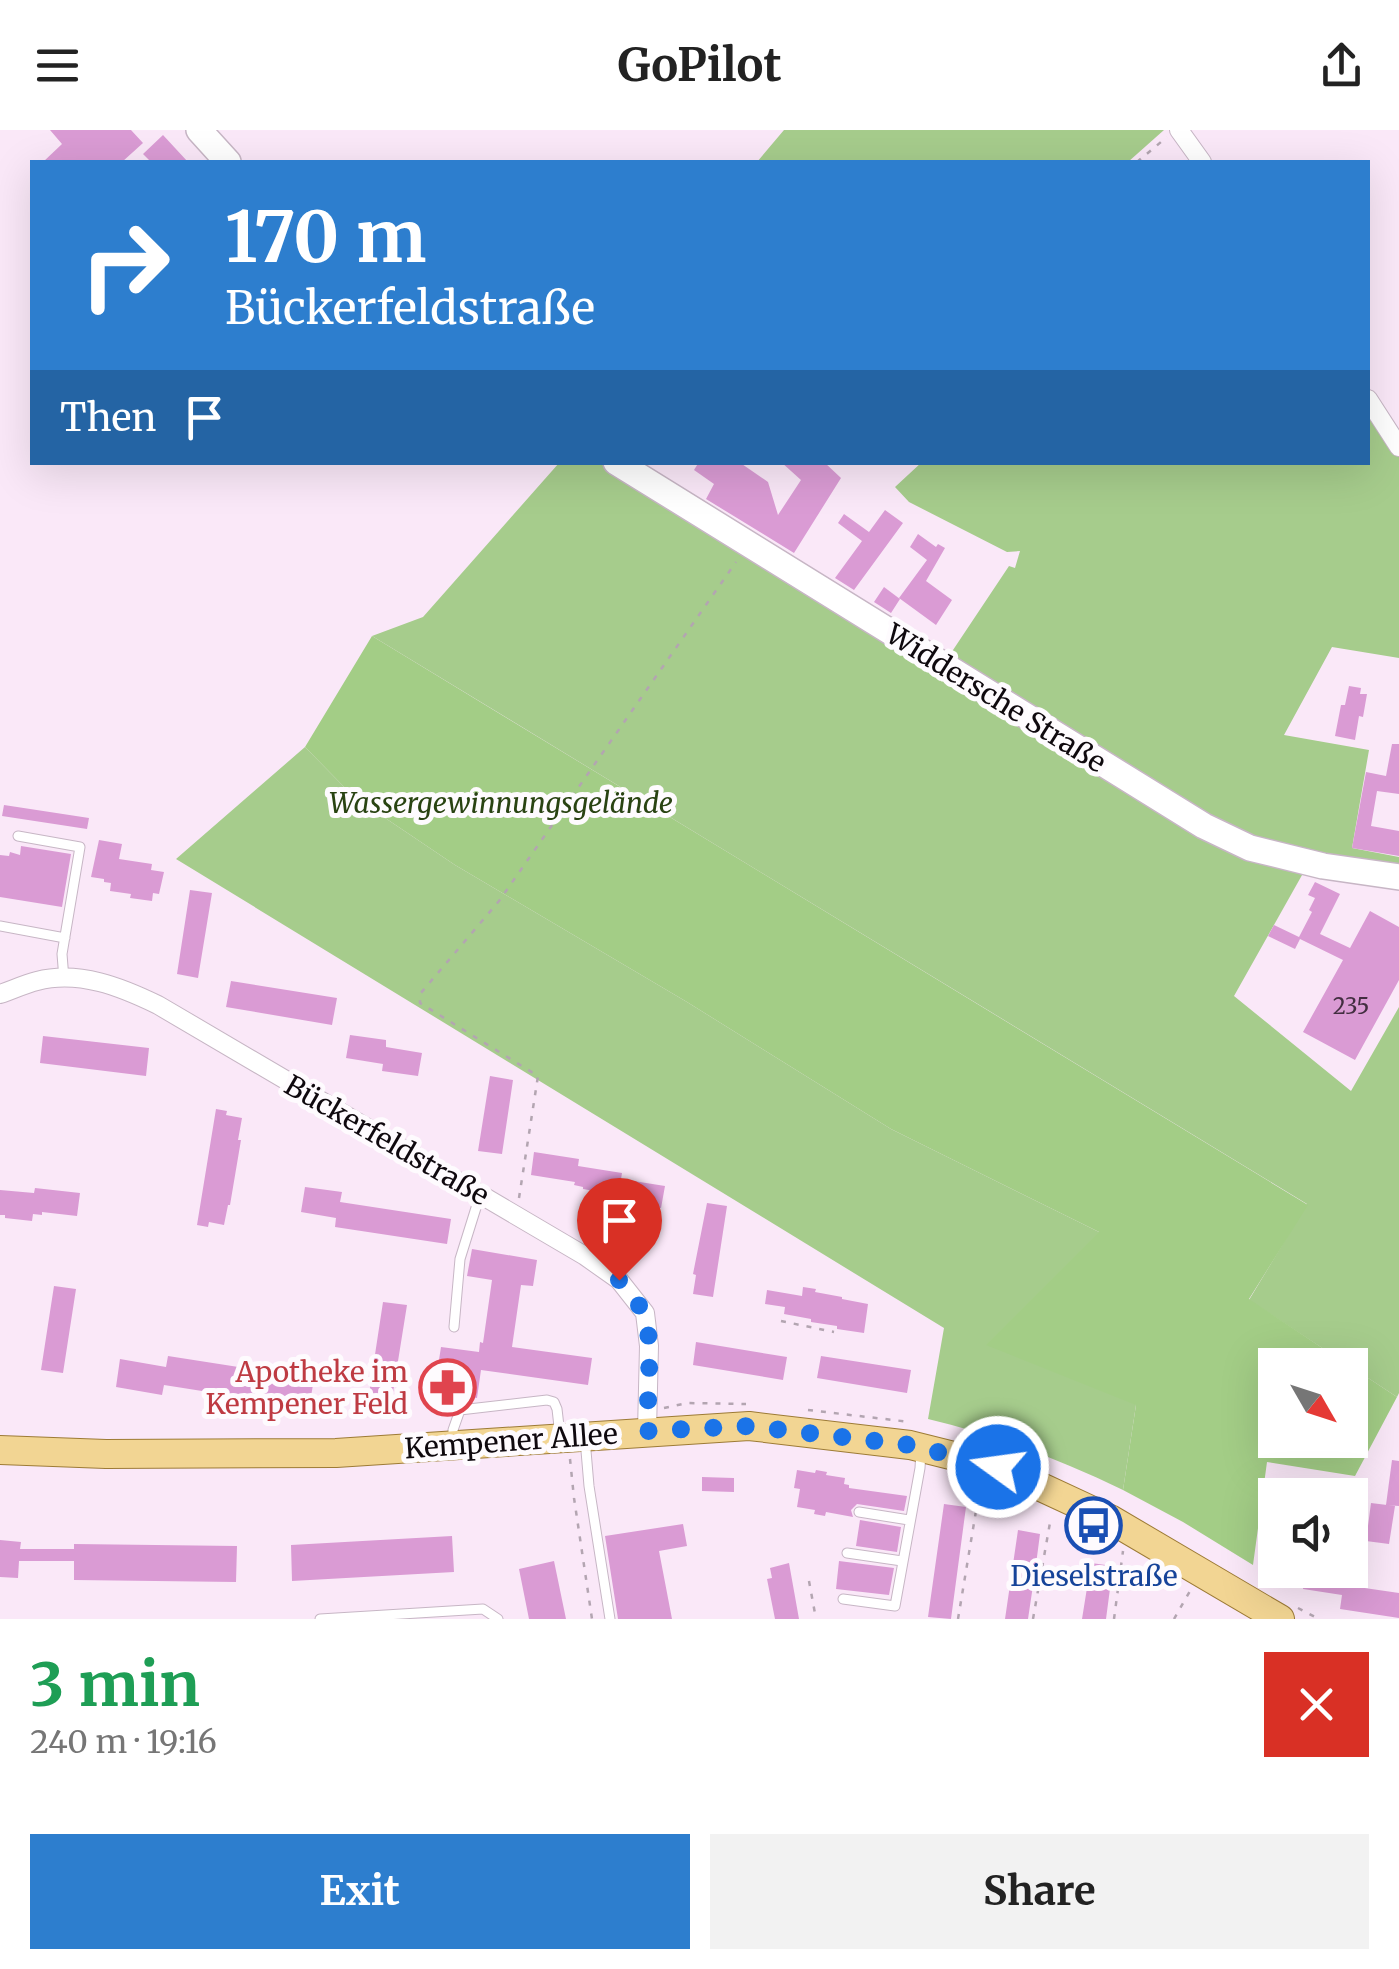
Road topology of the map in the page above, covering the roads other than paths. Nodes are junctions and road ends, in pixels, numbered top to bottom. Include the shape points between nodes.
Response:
1 (199, 130) edge
2 (1177, 130) edge
3 (226, 160) edge
4 (1200, 160) edge
5 (1370, 401) edge
6 (1399, 448) edge
7 (621, 465) edge
8 (18, 836) dead end
9 (1399, 876) edge
10 (0, 926) edge
11 (65, 938) junction
12 (64, 979) junction
13 (0, 994) edge
14 (480, 1195) junction
15 (454, 1327) dead end
16 (647, 1421) junction
17 (921, 1436) junction
18 (571, 1437) junction
19 (452, 1445) junction
20 (0, 1450) edge
21 (860, 1512) dead end
22 (909, 1520) junction
23 (847, 1554) dead end
24 (902, 1561) junction
25 (844, 1599) dead end
26 (1286, 1612) edge
27 (320, 1619) edge
28 (498, 1619) edge
29 (610, 1619) edge

1 - 3 street
2 - 4 street
5 - 6 street
7 - 9 street, Widdersche Straße via 1204,826 1250,848
8 - 11 lane via 80,847
10 - 11 lane
11 - 12 lane
12 - 13 street, Bückerfeldstraße
12 - 14 street, Bückerfeldstraße via 118,986 158,1005
14 - 15 lane via 460,1259
14 - 16 street, Bückerfeldstraße via 619,1280 645,1313
16 - 17 main road, Kempener Allee
16 - 18 main road, Kempener Allee
17 - 22 lane
17 - 26 main road, Kempener Allee via 1110,1519
18 - 19 main road, Kempener Allee
18 - 19 lane via 547,1400 460,1410
18 - 29 lane via 589,1486
19 - 20 main road, Kempener Allee via 316,1453
21 - 22 lane
22 - 24 lane
23 - 24 lane
24 - 25 lane via 895,1606
27 - 28 lane via 483,1610

